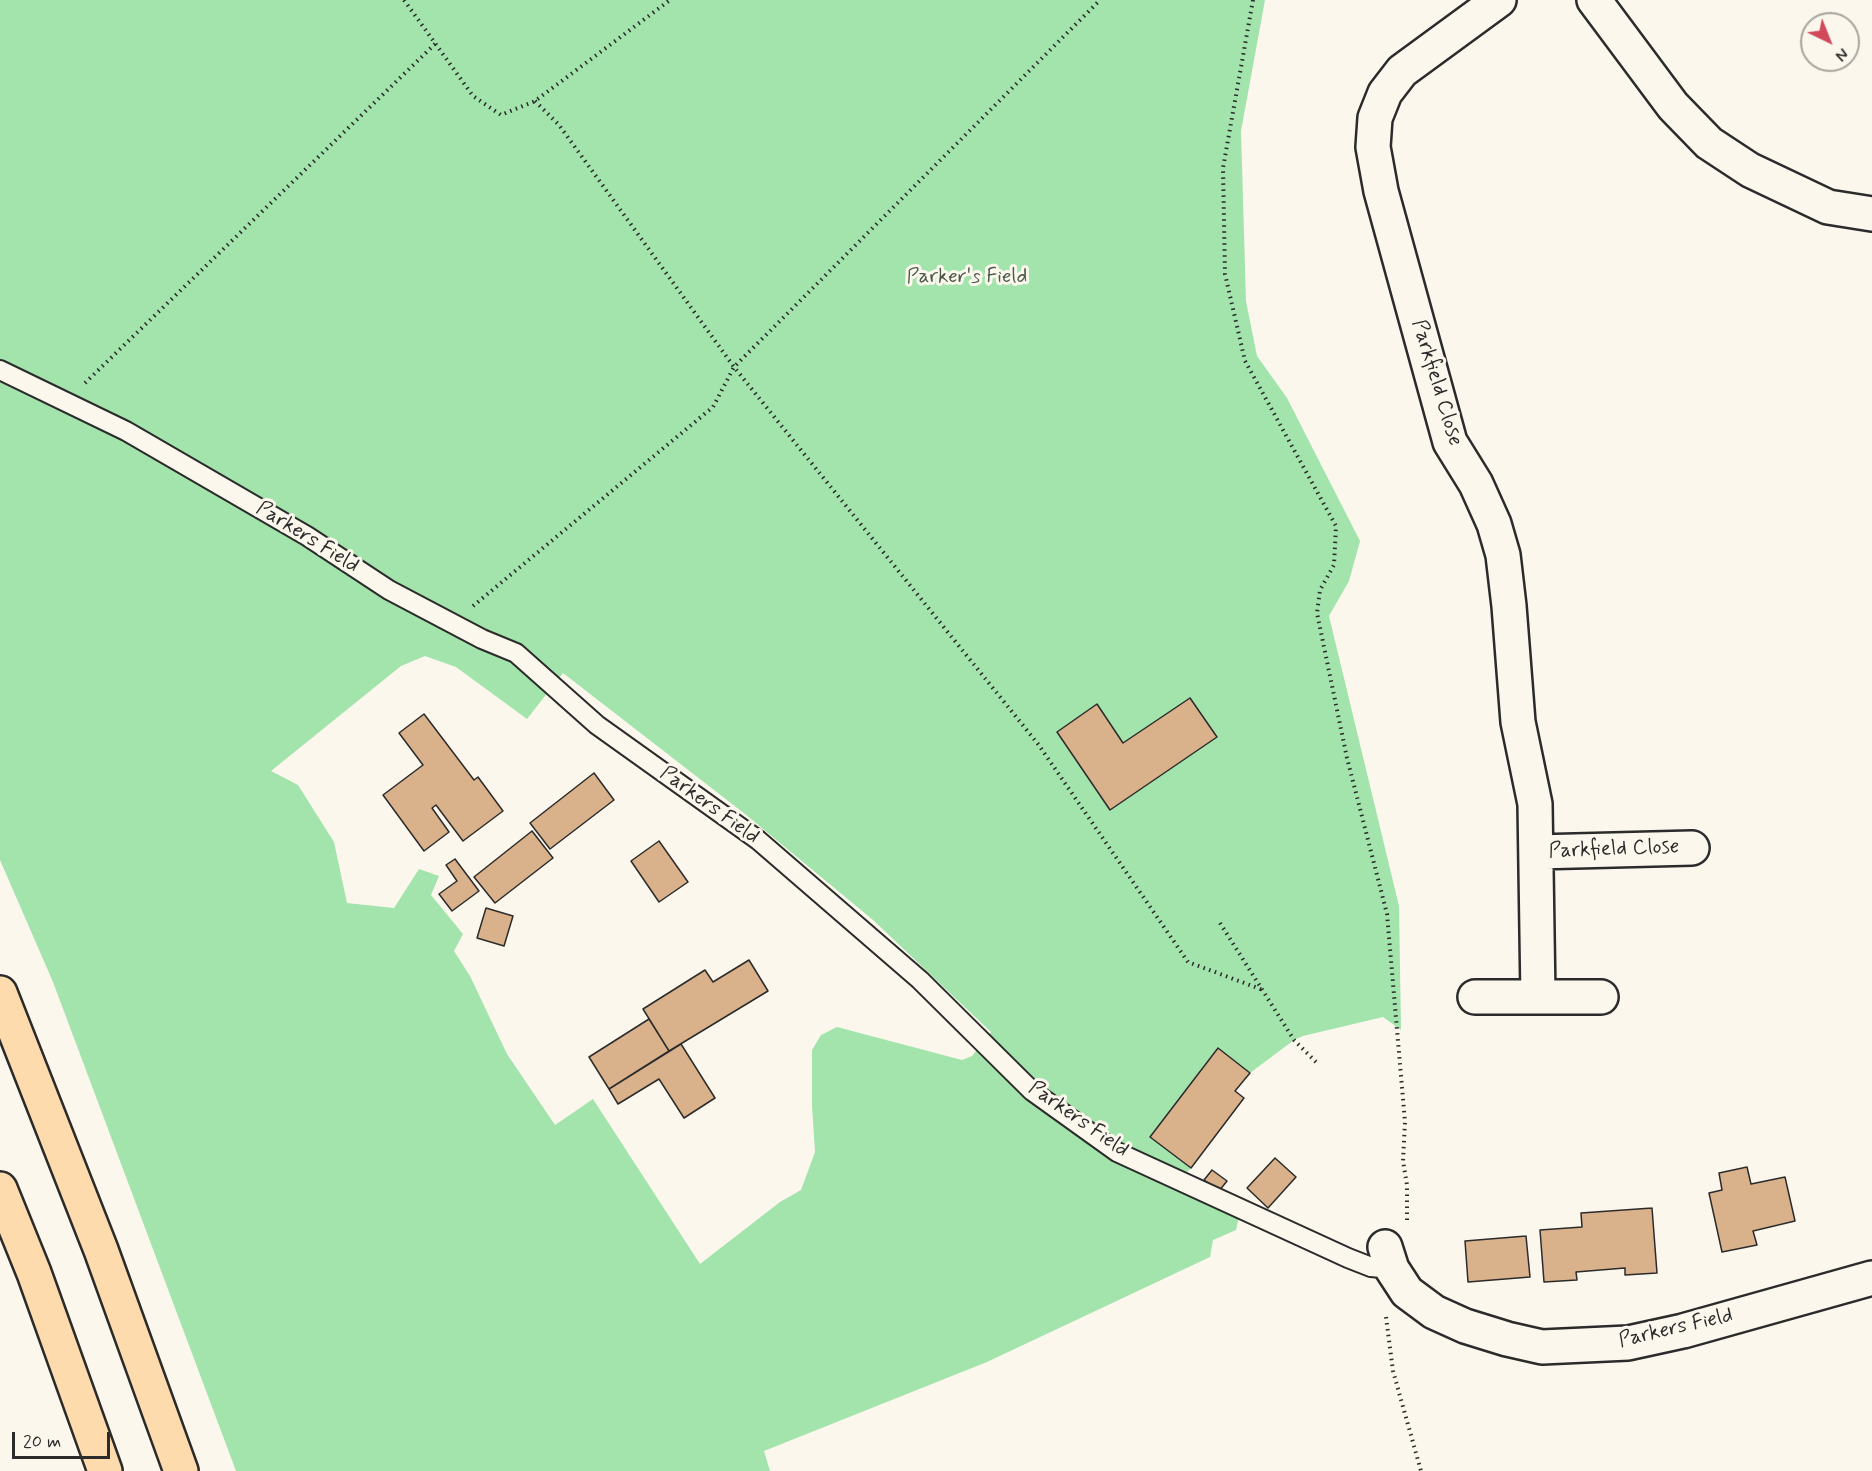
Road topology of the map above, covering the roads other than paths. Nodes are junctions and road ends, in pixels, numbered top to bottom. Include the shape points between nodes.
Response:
1 (1498, 0) edge
2 (1594, 0) edge
3 (1872, 214) edge
4 (0, 370) edge
5 (1692, 848) dead end
6 (1536, 852) junction
7 (0, 993) edge
8 (1475, 997) dead end
9 (1538, 997) junction
10 (1601, 997) dead end
11 (0, 1189) edge
12 (1397, 1259) joint
13 (1872, 1278) edge
14 (105, 1471) edge
15 (182, 1471) edge

1 - 6 street, Parkfield Close via 1402,71 1385,93 1375,118 1373,147 1381,191 1450,442 1476,484 1503,555 1518,722 1535,804
2 - 3 street via 1673,106 1709,142 1750,170 1828,207
4 - 12 lane, Parkers Field via 136,437 307,536 389,590 516,653 597,725 758,840 920,980 1032,1091 1117,1152 1371,1267
5 - 6 street, Parkfield Close
6 - 9 street, Parkfield Close
7 - 15 highway
8 - 9 street
9 - 10 street
11 - 14 highway
12 - 13 street, Parkers Field via 1407,1292 1434,1311 1507,1340 1561,1347 1628,1343 1683,1331

